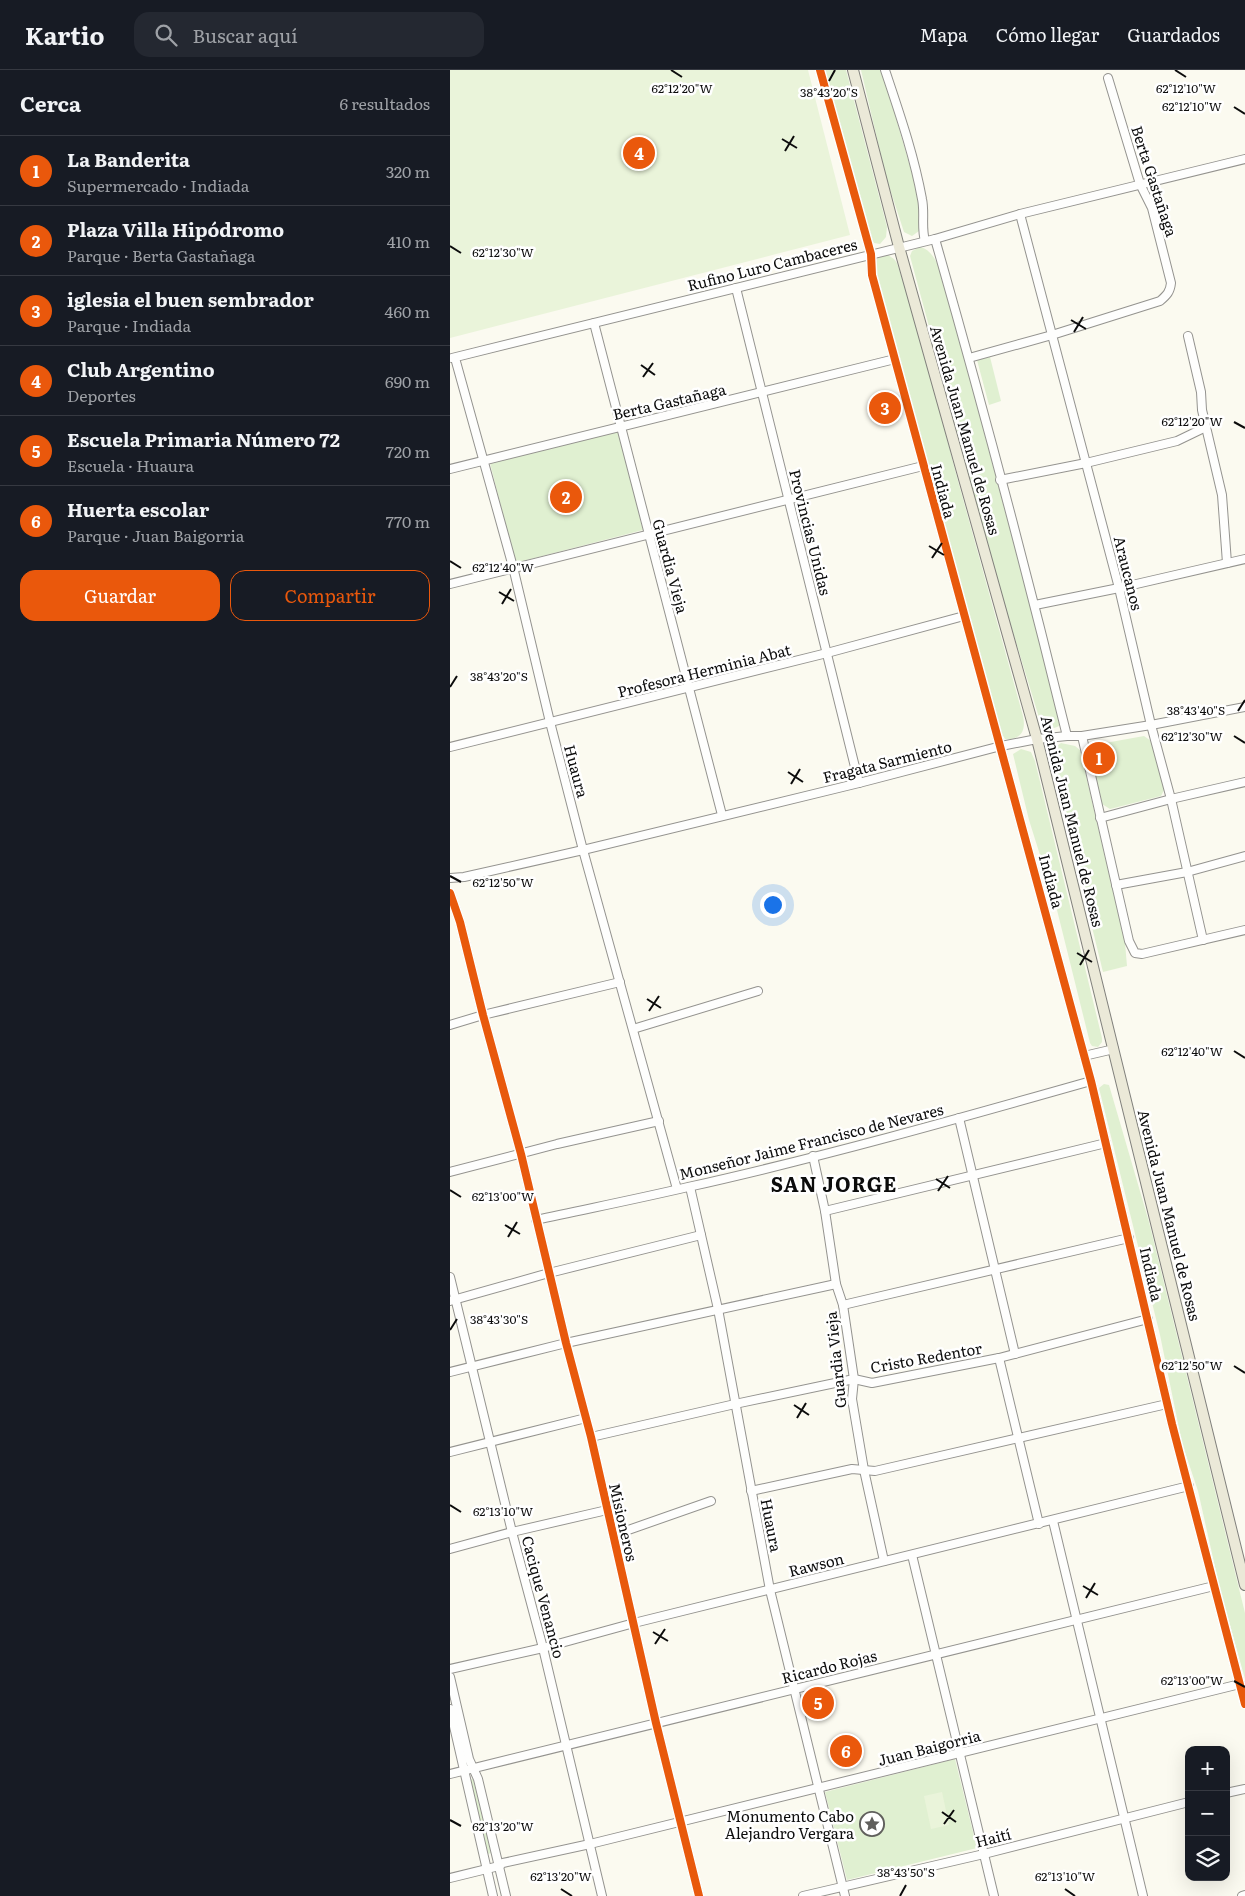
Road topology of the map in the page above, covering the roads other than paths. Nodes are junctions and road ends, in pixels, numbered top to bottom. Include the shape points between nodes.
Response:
1 (820, 70) edge
2 (853, 70) edge
3 (885, 70) edge
4 (1108, 78) dead end
5 (1245, 159) edge
6 (1140, 184) junction
7 (1020, 214) junction
8 (935, 238) junction
9 (925, 241) junction
10 (899, 247) junction
11 (871, 254) junction
12 (736, 288) junction
13 (594, 323) junction
14 (1052, 334) junction
15 (1188, 336) dead end
16 (452, 358) edge
17 (970, 358) junction
18 (895, 360) junction
19 (762, 393) junction
20 (621, 426) junction
21 (1206, 427) junction
22 (485, 461) junction
23 (1086, 463) junction
24 (923, 466) junction
25 (450, 469) edge
26 (1000, 480) junction
27 (789, 500) junction
28 (649, 535) junction
29 (1245, 558) edge
30 (1227, 563) junction
31 (513, 567) junction
32 (450, 584) edge
33 (1119, 588) junction
34 (1035, 605) junction
35 (964, 616) junction
36 (828, 654) junction
37 (689, 688) junction
38 (1245, 707) edge
39 (550, 722) junction
40 (1151, 725) junction
41 (1067, 736) junction
42 (1082, 736) junction
43 (1037, 739) junction
44 (1001, 746) junction
45 (450, 747) edge
46 (1245, 782) edge
47 (859, 783) junction
48 (1171, 799) junction
49 (722, 816) junction
50 (1100, 818) junction
51 (584, 850) junction
52 (1245, 856) edge
53 (1188, 872) junction
54 (450, 878) edge
55 (1116, 885) junction
56 (450, 893) edge
57 (1245, 930) edge
58 (1203, 940) junction
59 (620, 982) junction
60 (758, 991) dead end
61 (483, 1015) junction
62 (450, 1025) edge
63 (633, 1029) junction
64 (1114, 1049) junction
65 (1084, 1056) junction
66 (1091, 1081) junction
67 (959, 1118) junction
68 (658, 1121) junction
69 (1106, 1143) junction
70 (521, 1154) junction
71 (813, 1156) junction
72 (450, 1172) edge
73 (972, 1175) junction
74 (690, 1187) junction
75 (676, 1189) junction
76 (825, 1211) junction
77 (536, 1220) junction
78 (701, 1235) junction
79 (1129, 1238) junction
80 (994, 1269) junction
81 (549, 1274) junction
82 (450, 1277) edge
83 (836, 1284) junction
84 (453, 1301) edge
85 (843, 1305) junction
86 (718, 1309) junction
87 (1148, 1319) junction
88 (566, 1343) junction
89 (1015, 1354) junction
90 (1000, 1358) junction
91 (472, 1366) junction
92 (450, 1372) edge
93 (854, 1379) junction
94 (734, 1404) junction
95 (1167, 1404) junction
96 (586, 1418) junction
97 (591, 1437) junction
98 (1018, 1438) junction
99 (490, 1442) junction
100 (450, 1452) edge
101 (864, 1470) junction
102 (1189, 1486) junction
103 (751, 1491) junction
104 (711, 1501) dead end
105 (607, 1510) junction
106 (1053, 1521) junction
107 (1039, 1524) junction
108 (512, 1532) junction
109 (614, 1535) junction
110 (450, 1549) edge
111 (1241, 1553) edge
112 (912, 1555) junction
113 (884, 1561) junction
114 (1245, 1585) edge
115 (1214, 1586) junction
116 (770, 1590) junction
117 (1077, 1621) junction
118 (634, 1623) junction
119 (543, 1648) junction
120 (936, 1654) junction
121 (450, 1670) edge
122 (450, 1677) edge
123 (1240, 1684) junction
124 (795, 1689) junction
125 (1245, 1704) edge
126 (450, 1709) edge
127 (1100, 1719) junction
128 (656, 1722) junction
129 (567, 1746) junction
130 (960, 1753) junction
131 (473, 1769) junction
132 (464, 1771) junction
133 (450, 1774) edge
134 (819, 1788) junction
135 (1245, 1789) edge
136 (1230, 1792) edge
137 (1185, 1803) edge
138 (1124, 1818) junction
139 (681, 1822) junction
140 (590, 1844) junction
141 (984, 1854) junction
142 (499, 1866) junction
143 (486, 1869) junction
144 (450, 1878) edge
145 (843, 1887) junction
146 (493, 1896) edge
147 (506, 1896) edge
148 (602, 1896) edge
149 (699, 1896) edge
150 (803, 1896) edge
151 (845, 1896) edge
152 (994, 1896) edge
153 (1142, 1896) edge

1 - 11 street, Indiada
2 - 10 main road, Avenida Juan Manuel de Rosas
3 - 9 street via 922,199
4 - 6 street, Berta Gastañaga
5 - 6 street, Rufino Luro Cambaceres
6 - 7 street, Rufino Luro Cambaceres
6 - 14 street, Berta Gastañaga via 1152,208 1171,282 1170,290 1160,301
7 - 8 street, Rufino Luro Cambaceres
7 - 14 street, Araucanos
8 - 9 street, Rufino Luro Cambaceres
8 - 17 street
9 - 10 street, Rufino Luro Cambaceres
10 - 11 street, Rufino Luro Cambaceres
10 - 43 main road, Avenida Juan Manuel de Rosas
11 - 12 street, Rufino Luro Cambaceres
11 - 18 street, Indiada via 872,275
12 - 13 street, Rufino Luro Cambaceres
12 - 19 street, Provincias Unidas
13 - 16 street, Rufino Luro Cambaceres
13 - 20 street, Guardia Vieja
14 - 17 street, Berta Gastañaga
14 - 23 street, Araucanos
15 - 21 street
16 - 22 street, Huaura
17 - 26 street
18 - 19 street, Berta Gastañaga
18 - 24 street, Indiada
19 - 20 street, Berta Gastañaga
19 - 27 street, Provincias Unidas
20 - 22 street, Berta Gastañaga
20 - 28 street, Guardia Vieja
21 - 23 street via 1177,441
21 - 30 street via 1222,495
22 - 25 street, Berta Gastañaga
22 - 31 street, Huaura
23 - 26 street
23 - 33 street, Araucanos
24 - 27 street
24 - 35 street, Indiada
26 - 34 street
27 - 28 street
27 - 36 street, Provincias Unidas
28 - 31 street
28 - 37 street, Guardia Vieja
29 - 30 street
30 - 33 street
31 - 32 street
31 - 39 street, Huaura
33 - 34 street
33 - 40 street, Araucanos
34 - 41 street
35 - 36 street, Profesora Herminia Abat
35 - 44 street, Indiada
36 - 37 street, Profesora Herminia Abat
36 - 47 street, Provincias Unidas
37 - 39 street, Profesora Herminia Abat
37 - 49 street, Guardia Vieja
38 - 40 street, Fragata Sarmiento
39 - 45 street, Profesora Herminia Abat
39 - 51 street, Huaura
40 - 42 street, Fragata Sarmiento
40 - 48 street, Araucanos
41 - 42 street, Fragata Sarmiento
41 - 43 street, Fragata Sarmiento
42 - 50 street
43 - 44 street, Fragata Sarmiento
43 - 64 main road, Avenida Juan Manuel de Rosas
44 - 47 street, Fragata Sarmiento
44 - 65 street, Indiada
46 - 48 street
47 - 49 street, Fragata Sarmiento
48 - 50 street
48 - 53 street, Araucanos
49 - 51 street, Fragata Sarmiento
50 - 55 street
51 - 54 street, Fragata Sarmiento
51 - 59 street, Huaura
52 - 53 street
53 - 55 street
53 - 58 street, Araucanos
55 - 58 street via 1129,941 1135,953
56 - 61 street, Misioneros
57 - 58 street
59 - 61 street
59 - 63 street, Huaura
60 - 63 street
61 - 62 street
61 - 70 street, Misioneros
63 - 68 street, Huaura
64 - 65 street
64 - 111 main road, Avenida Juan Manuel de Rosas
65 - 66 street, Indiada
66 - 67 street, Monseñor Jaime Francisco de Nevares
66 - 69 street, Indiada
67 - 71 street, Monseñor Jaime Francisco de Nevares
67 - 73 street
68 - 70 street
68 - 75 street, Huaura
69 - 73 street
69 - 79 street, Indiada
70 - 72 street
70 - 77 street, Misioneros
71 - 74 street, Monseñor Jaime Francisco de Nevares
71 - 76 street, Guardia Vieja
73 - 76 street
73 - 80 street
74 - 75 street, Monseñor Jaime Francisco de Nevares
74 - 78 street, Huaura
75 - 77 street, Monseñor Jaime Francisco de Nevares
76 - 83 street, Guardia Vieja
77 - 81 street, Misioneros
78 - 81 street
78 - 86 street, Huaura
79 - 80 street
79 - 87 street, Indiada
80 - 85 street
80 - 89 street
81 - 84 street
81 - 88 street, Misioneros
82 - 84 street, Cacique Venancio
83 - 85 street, Guardia Vieja
83 - 86 street
84 - 91 street, Cacique Venancio
85 - 93 street, Guardia Vieja
86 - 88 street
86 - 94 street, Huaura
87 - 89 street, Cristo Redentor
87 - 95 street, Indiada
88 - 91 street
88 - 96 street, Misioneros
89 - 90 street, Cristo Redentor
90 - 93 street, Cristo Redentor via 872,1383
90 - 98 street
91 - 92 street
91 - 99 street, Cacique Venancio
93 - 94 street, Cristo Redentor
93 - 101 street, Guardia Vieja via 852,1399
94 - 97 street, Cristo Redentor
94 - 103 street, Huaura
95 - 98 street
95 - 102 street, Indiada
96 - 97 street, Misioneros
96 - 99 street
97 - 105 street, Misioneros
98 - 101 street via 875,1471
98 - 107 street
99 - 100 street
99 - 108 street, Cacique Venancio
101 - 103 street via 852,1469
101 - 113 street, Guardia Vieja
102 - 106 street, Rawson
102 - 115 street, Indiada
103 - 116 street, Huaura
104 - 109 street
105 - 108 street
105 - 109 street, Misioneros
106 - 107 street, Rawson
106 - 117 street
107 - 112 street, Rawson
108 - 110 street
108 - 119 street, Cacique Venancio
109 - 118 street, Misioneros
111 - 114 main road, Avenida Juan Manuel de Rosas
112 - 113 street, Rawson
112 - 120 street
113 - 116 street, Rawson
115 - 117 street, Ricardo Rojas
115 - 123 street, Indiada
116 - 118 street, Rawson
116 - 124 street, Huaura
117 - 120 street, Ricardo Rojas
117 - 127 street
118 - 119 street, Rawson
118 - 128 street, Misioneros
119 - 121 street, Rawson
119 - 129 street, Cacique Venancio
120 - 124 street, Ricardo Rojas
120 - 130 street
122 - 131 street
123 - 125 street, Indiada
123 - 127 street, Juan Baigorria
124 - 128 street, Ricardo Rojas
124 - 134 street, Huaura
126 - 132 street
127 - 130 street, Juan Baigorria
127 - 138 street
128 - 129 street, Ricardo Rojas
128 - 139 street, Misioneros
129 - 131 street, Ricardo Rojas
129 - 140 street, Cacique Venancio
130 - 134 street, Juan Baigorria
130 - 141 street
131 - 132 street, Ricardo Rojas
131 - 142 street
132 - 133 street, Ricardo Rojas
132 - 143 street
134 - 139 street, Juan Baigorria
134 - 145 street, Huaura
135 - 136 street
137 - 138 street, Haití
138 - 141 street, Haití
138 - 153 street
139 - 140 street, Juan Baigorria
139 - 149 street, Misioneros
140 - 142 street, Juan Baigorria
140 - 148 street, Cacique Venancio
141 - 145 street, Haití
141 - 152 street
142 - 143 street, Juan Baigorria
142 - 147 street
143 - 144 street, Juan Baigorria
143 - 146 street
145 - 150 street, Haití
145 - 151 street, Huaura

